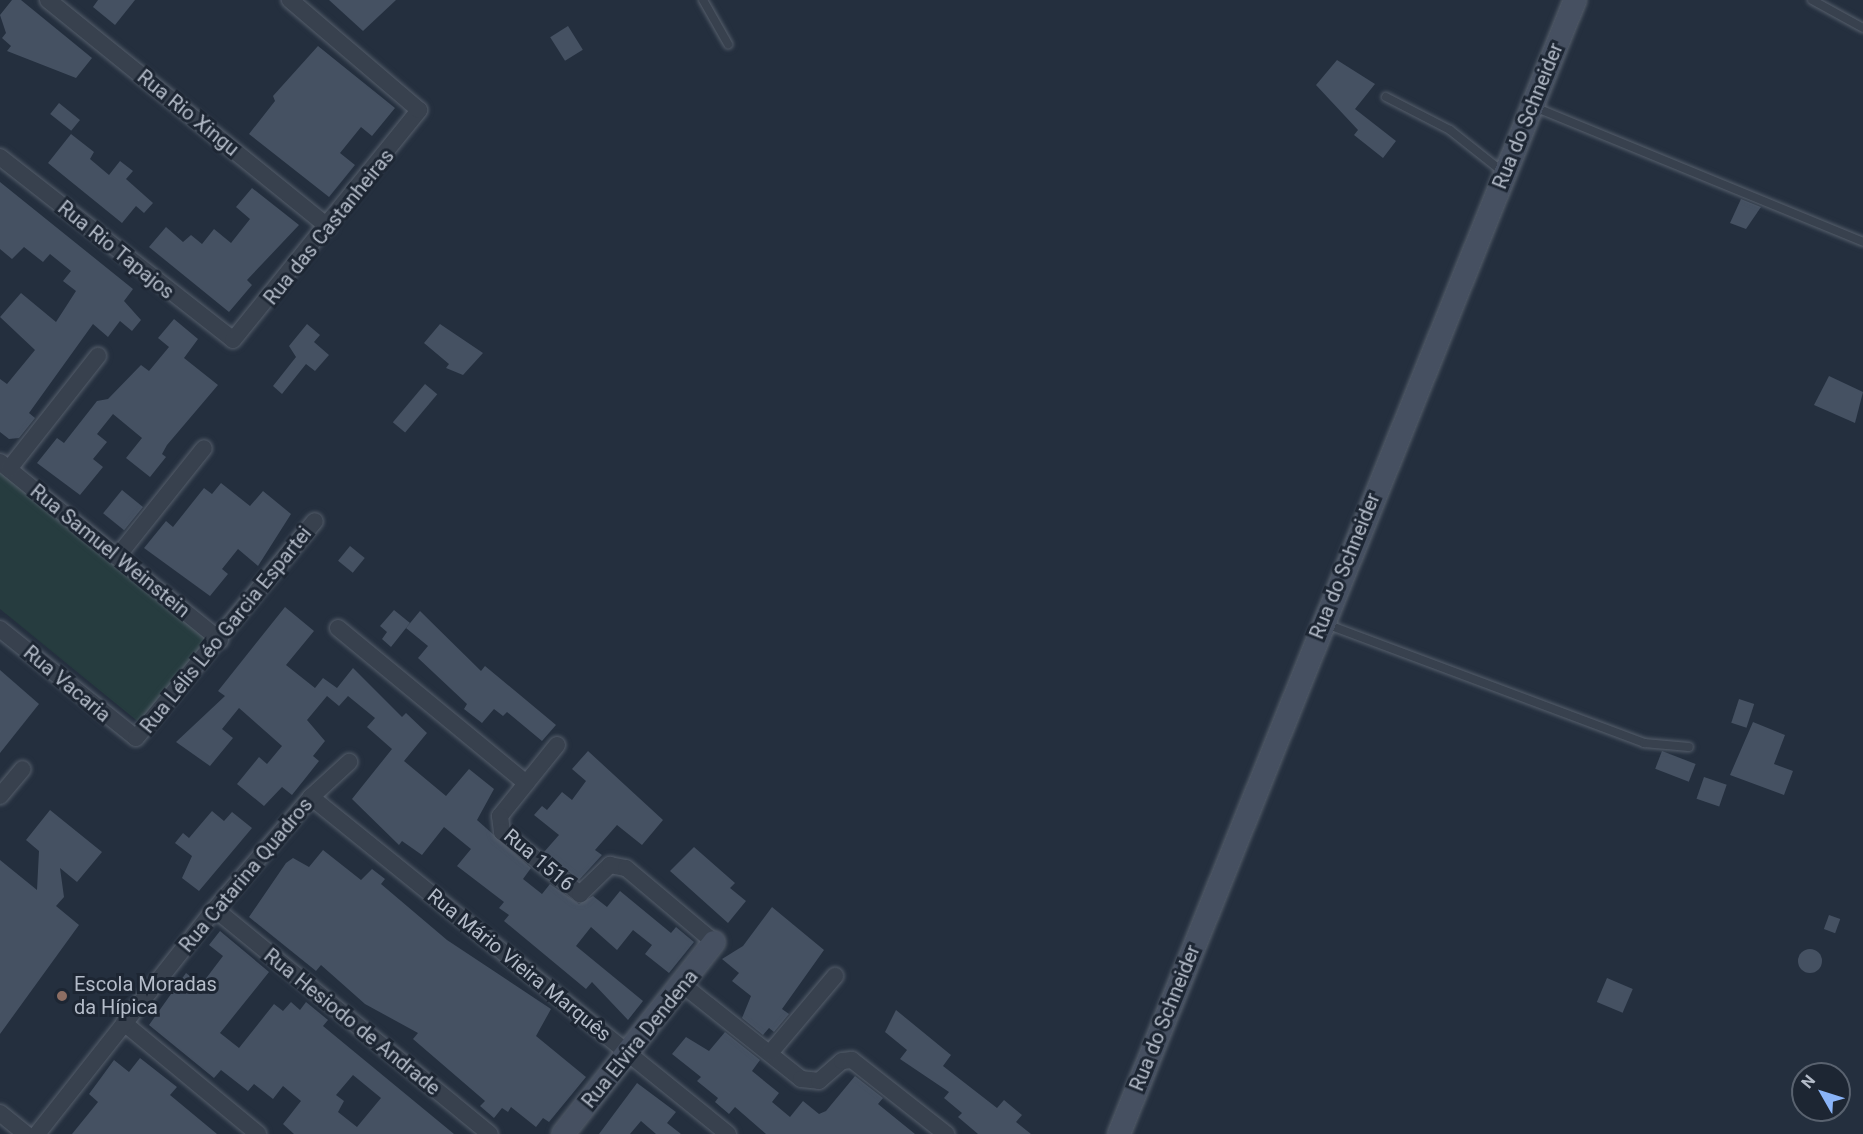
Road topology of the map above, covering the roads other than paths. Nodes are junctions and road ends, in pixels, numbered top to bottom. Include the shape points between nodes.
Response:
1 (48, 0) edge
2 (290, 0) edge
3 (703, 0) edge
4 (1575, 0) edge
5 (1812, 0) edge
6 (1863, 28) edge
7 (728, 44) dead end
8 (1386, 97) dead end
9 (1532, 106) junction
10 (0, 157) edge
11 (1505, 174) junction
12 (328, 227) junction
13 (1863, 242) edge
14 (233, 340) joint
15 (98, 356) dead end
16 (204, 448) dead end
17 (4, 466) edge
18 (315, 521) dead end
19 (117, 557) junction
20 (1323, 623) junction
21 (0, 628) edge
22 (338, 628) dead end
23 (220, 640) junction
24 (136, 738) joint
25 (557, 745) dead end
26 (1689, 747) dead end
27 (349, 762) dead end
28 (24, 769) dead end
29 (526, 783) junction
30 (0, 796) edge
31 (311, 797) junction
32 (215, 909) junction
33 (714, 942) joint
34 (835, 976) dead end
35 (683, 985) junction
36 (124, 1023) junction
37 (628, 1053) junction
38 (770, 1053) junction
39 (0, 1113) edge
40 (26, 1134) edge
41 (37, 1134) edge
42 (258, 1134) edge
43 (490, 1134) edge
44 (563, 1134) edge
45 (728, 1134) edge
46 (946, 1134) edge
47 (1119, 1134) edge

1 - 12 street, Rua Rio Xingu
2 - 12 street, Rua das Castanheiras via 419,110
3 - 7 lane
4 - 9 street, Rua do Schneider
5 - 6 lane
8 - 11 lane via 1443,125
9 - 11 street, Rua do Schneider
9 - 13 lane
10 - 14 street, Rua Rio Tapajos via 224,338
11 - 20 street, Rua do Schneider
12 - 14 street, Rua das Castanheiras
15 - 17 street
16 - 19 street
17 - 19 street, Rua Samuel Weinstein
18 - 23 street, Rua Lélis Léo Garcia Espartei
19 - 23 street, Rua Samuel Weinstein
20 - 26 lane via 1644,744
20 - 47 street, Rua do Schneider
21 - 24 street, Rua Vacaria
22 - 29 street
23 - 24 street, Rua Lélis Léo Garcia Espartei
25 - 29 street, Rua 1516
27 - 31 street, Rua Catarina Quadros
28 - 30 street
29 - 33 street, Rua 1516 via 500,816 502,832 580,894 610,865 626,868
31 - 32 street, Rua Catarina Quadros
31 - 37 street, Rua Mário Vieira Marquês
32 - 36 street, Rua Catarina Quadros
32 - 43 street, Rua Hesiodo de Andrade
33 - 35 street, Rua Elvira Dendena
34 - 38 street
35 - 37 street, Rua Elvira Dendena
35 - 38 street
36 - 41 street, Rua Catarina Quadros
36 - 42 street
37 - 44 street, Rua Elvira Dendena
37 - 45 street, Rua Mário Vieira Marquês
38 - 46 street via 810,1083 842,1060 852,1060
39 - 40 street

